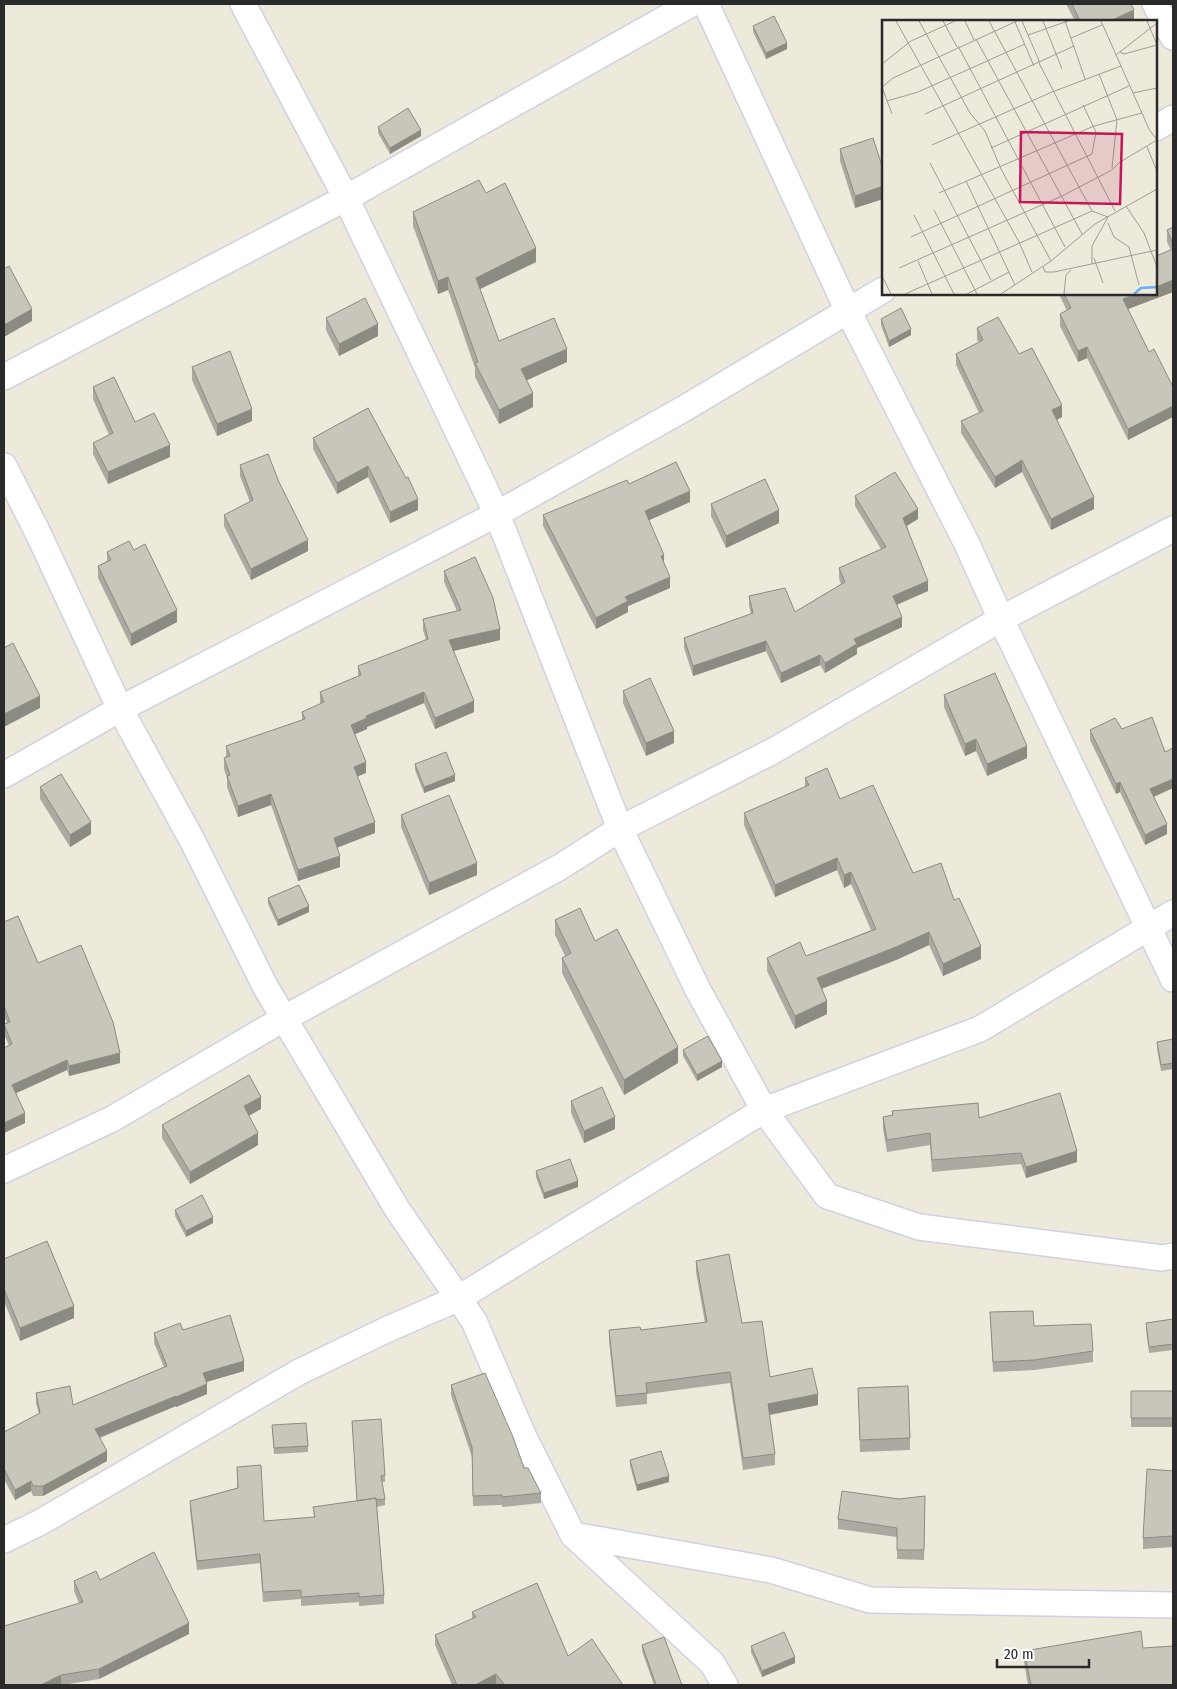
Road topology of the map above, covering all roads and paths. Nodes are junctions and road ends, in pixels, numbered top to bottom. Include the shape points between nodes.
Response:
1 (243, 4) edge
2 (691, 4) edge
3 (706, 4) edge
4 (1155, 4) edge
5 (1173, 37) edge
6 (1173, 118) edge
7 (1157, 127) edge
8 (346, 198) junction
9 (882, 291) edge
10 (848, 311) junction
11 (4, 376) edge
12 (4, 466) edge
13 (497, 514) junction
14 (1173, 529) edge
15 (1001, 619) junction
16 (120, 708) junction
17 (4, 775) edge
18 (620, 830) junction
19 (1173, 913) edge
20 (1150, 928) junction
21 (1173, 979) edge
22 (283, 1019) junction
23 (764, 1110) junction
24 (4, 1170) edge
25 (1173, 1256) edge
26 (459, 1298) junction
27 (573, 1535) junction
28 (4, 1540) edge
29 (1173, 1605) edge
30 (725, 1685) edge

1 - 8 street
2 - 8 street
3 - 10 street
4 - 5 street
6 - 7 street
8 - 11 street
8 - 13 street
9 - 10 street
10 - 13 street
10 - 15 street via 966,542
12 - 16 street
13 - 16 street
13 - 18 street
14 - 15 street
15 - 18 street via 773,751
15 - 20 street
16 - 17 street
16 - 22 street
18 - 22 street via 560,868
18 - 23 street via 698,990
19 - 20 street
20 - 21 street
20 - 23 street via 980,1029
22 - 24 street via 112,1119
22 - 26 street via 398,1209
23 - 25 street via 827,1196 919,1227 1162,1258
23 - 26 street
26 - 27 street via 474,1321 523,1435
26 - 28 street via 299,1372
27 - 29 street via 771,1570 870,1600
27 - 30 street via 712,1663

